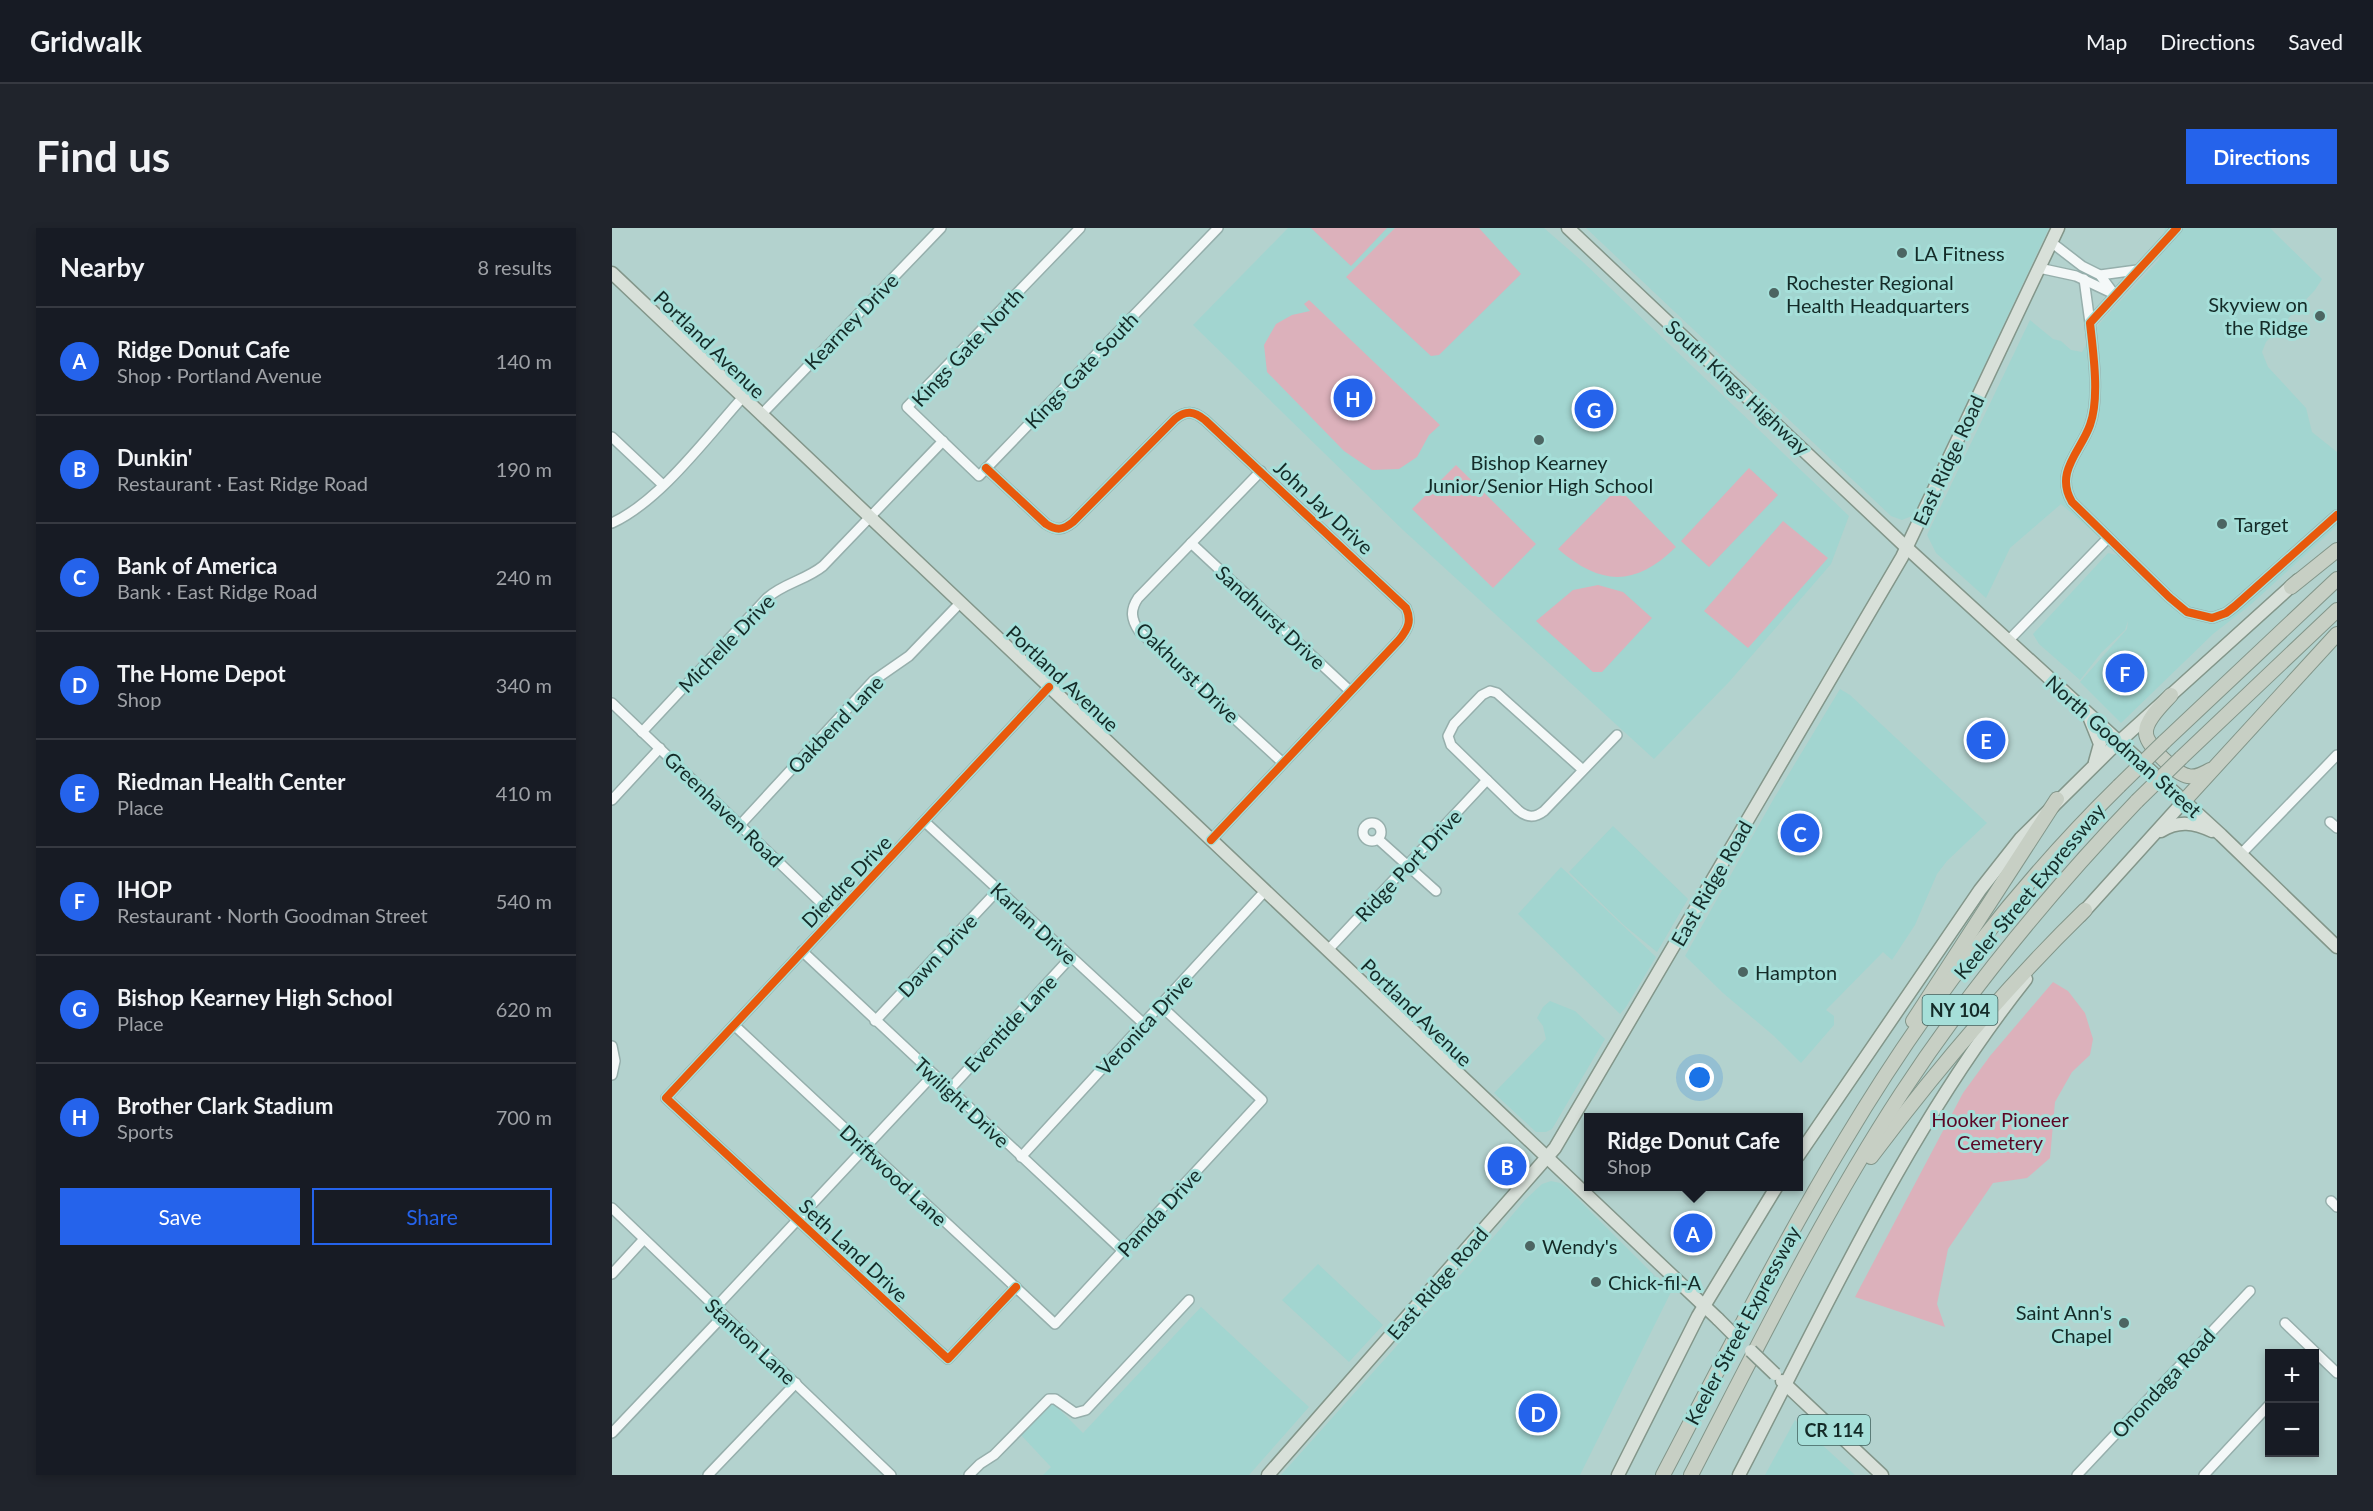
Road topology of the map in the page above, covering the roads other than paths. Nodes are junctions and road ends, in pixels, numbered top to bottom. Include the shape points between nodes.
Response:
1 (941, 228) edge
2 (1080, 228) edge
3 (1218, 228) edge
4 (1568, 228) edge
5 (2058, 228) edge
6 (2177, 228) edge
7 (2051, 242) junction
8 (2039, 268) junction
9 (2137, 270) junction
10 (612, 273) edge
11 (2100, 275) junction
12 (2084, 279) junction
13 (2114, 294) junction
14 (2090, 323) junction
15 (742, 397) junction
16 (761, 415) junction
17 (612, 437) edge
18 (943, 441) junction
19 (986, 468) junction
20 (1261, 471) junction
21 (663, 485) junction
22 (2337, 515) edge
23 (869, 516) junction
24 (612, 523) edge
25 (2108, 538) junction
26 (1191, 543) junction
27 (2337, 545) edge
28 (1907, 548) junction
29 (2337, 550) edge
30 (2337, 579) edge
31 (2291, 587) junction
32 (960, 603) junction
33 (2337, 610) edge
34 (2337, 633) edge
35 (2008, 640) junction
36 (1049, 687) junction
37 (1350, 691) junction
38 (2171, 694) junction
39 (612, 703) edge
40 (2082, 709) junction
41 (642, 732) junction
42 (1617, 735) dead end
43 (2119, 742) junction
44 (660, 748) junction
45 (2337, 755) edge
46 (1283, 763) junction
47 (2218, 764) junction
48 (1583, 770) junction
49 (2088, 770) junction
50 (1487, 780) junction
51 (2058, 799) junction
52 (612, 800) edge
53 (2184, 801) junction
54 (925, 822) junction
55 (740, 825) junction
56 (2221, 835) junction
57 (2150, 838) junction
58 (1378, 839) dead end
59 (1211, 840) junction
60 (2241, 854) junction
61 (1408, 866) junction
62 (998, 890) junction
63 (1265, 891) junction
64 (1436, 891) dead end
65 (2085, 909) junction
66 (835, 916) junction
67 (2337, 947) edge
68 (1328, 950) junction
69 (802, 951) junction
70 (1071, 957) junction
71 (1161, 1006) junction
72 (875, 1021) junction
73 (1144, 1024) junction
74 (734, 1025) junction
75 (612, 1046) edge
76 (612, 1074) edge
77 (933, 1075) junction
78 (949, 1090) junction
79 (666, 1098) joint
80 (1858, 1118) junction
81 (865, 1148) junction
82 (1803, 1149) edge
83 (1021, 1157) junction
84 (1547, 1158) junction
85 (1774, 1191) edge
86 (612, 1208) edge
87 (797, 1220) junction
88 (644, 1239) junction
89 (1814, 1241) junction
90 (1123, 1251) junction
91 (612, 1274) edge
92 (1016, 1287) junction
93 (2250, 1291) dead end
94 (1189, 1300) dead end
95 (1704, 1306) junction
96 (715, 1308) junction
97 (723, 1316) junction
98 (2285, 1323) dead end
99 (1056, 1324) joint
100 (2310, 1349) edge
101 (2319, 1358) edge
102 (2337, 1373) edge
103 (796, 1383) junction
104 (1786, 1385) junction
105 (2265, 1409) edge
106 (612, 1433) edge
107 (708, 1475) edge
108 (891, 1475) edge
109 (969, 1475) edge
110 (1268, 1475) edge
111 (1618, 1475) edge
112 (1662, 1475) edge
113 (1690, 1475) edge
114 (1739, 1475) edge
115 (1882, 1475) edge
116 (2077, 1475) edge
117 (2204, 1475) edge

1 - 16 street, Kearney Drive
2 - 18 street, Kings Gate North via 907,407
3 - 19 street, Kings Gate South
4 - 28 main road, South Kings Highway
5 - 7 main road, East Ridge Road
6 - 9 street
7 - 8 main road, East Ridge Road
7 - 11 street
8 - 12 street
8 - 28 main road, East Ridge Road
9 - 11 street
9 - 13 street
10 - 15 main road, Portland Avenue / CR 114
11 - 13 street
12 - 13 street
12 - 14 street
13 - 14 street
14 - 25 street via 2092,419 2071,458 2066,487 2072,502
15 - 16 main road, Portland Avenue / CR 114
15 - 21 street
16 - 23 main road, Portland Avenue / CR 114
17 - 21 street
18 - 19 street via 979,476
18 - 23 street
19 - 20 street, John Jay Drive via 1046,524 1060,530 1073,522 1182,413 1199,415
20 - 26 street, Oakhurst Drive
20 - 37 street, John Jay Drive via 1398,599 1409,614 1405,633
21 - 24 street via 636,510
22 - 25 street via 2235,606 2212,618 2184,609
23 - 32 main road, Portland Avenue / CR 114
23 - 41 street, Michelle Drive via 817,570 782,586 767,598
25 - 35 street
26 - 37 street, Sandhurst Drive
26 - 46 street, Oakhurst Drive via 1138,598 1132,610 1135,624
27 - 31 main road
28 - 35 main road, North Goodman Street
28 - 84 main road, East Ridge Road
29 - 31 highway
30 - 80 highway, Keeler Street Expressway / NY 104, bridge via 2119,786 2040,872 1981,944
31 - 38 main road
32 - 36 main road, Portland Avenue / CR 114
32 - 55 street, Oakbend Lane via 909,657 873,681
33 - 89 highway, Keeler Street Expressway / NY 104, bridge via 2137,801 2046,902 1959,1011 1888,1115
34 - 47 highway
35 - 40 main road, North Goodman Street
36 - 54 street, Dierdre Drive
36 - 59 main road, Portland Avenue / CR 114
37 - 46 street, John Jay Drive
38 - 43 main road
38 - 47 highway via 2148,726 2149,744 2187,776 2202,775
39 - 41 street, Greenhaven Road
40 - 43 main road, North Goodman Street
40 - 49 main road via 2100,744
41 - 44 street, Greenhaven Road
42 - 48 street
43 - 49 main road
43 - 53 main road, North Goodman Street
44 - 52 street
44 - 55 street, Greenhaven Road
45 - 60 street
46 - 59 street, John Jay Drive
47 - 53 highway
48 - 50 street via 1544,811 1533,817 1522,814
48 - 50 street via 1505,698 1490,692 1482,695 1454,724 1448,736 1451,745
49 - 51 main road
50 - 61 street, Ridge Port Drive
51 - 80 highway via 1929,995
51 - 82 main road via 1987,880
53 - 56 main road, North Goodman Street
53 - 57 main road
54 - 62 street, Karlan Drive
54 - 66 street, Dierdre Drive
55 - 66 street, Greenhaven Road
56 - 57 main road via 2184,823 2172,825
56 - 60 main road, North Goodman Street
57 - 65 main road
58 - 61 street
59 - 63 main road, Portland Avenue / CR 114
60 - 67 main road, North Goodman Street
61 - 64 street
61 - 68 street, Ridge Port Drive
62 - 70 street, Karlan Drive
62 - 72 street, Dawn Drive
63 - 68 main road, Portland Avenue / CR 114
63 - 71 street, Veronica Drive
65 - 89 highway via 2025,971 1905,1113
65 - 104 main road via 2008,1002 1933,1111
66 - 69 street, Dierdre Drive
68 - 84 main road, Portland Avenue / CR 114
69 - 72 street, Twilight Drive
69 - 74 street, Dierdre Drive
70 - 73 street, Karlan Drive
70 - 78 street, Eventide Lane
71 - 73 street, Veronica Drive
71 - 90 street, Pamda Drive via 1262,1100
72 - 77 street, Twilight Drive
73 - 83 street, Veronica Drive
74 - 79 street, Dierdre Drive
74 - 81 street, Driftwood Lane
75 - 76 street
77 - 78 street, Twilight Drive
77 - 81 street
78 - 83 street, Twilight Drive
79 - 87 street, Seth Land Drive
80 - 112 highway, Keeler Street Expressway / NY 104 via 1797,1221
81 - 87 street
81 - 92 street, Driftwood Lane
83 - 90 street, Twilight Drive
84 - 95 main road, Portland Avenue / CR 114
84 - 110 main road, East Ridge Road
85 - 95 main road
86 - 88 street, Stanton Lane
87 - 92 street, Seth Land Drive via 948,1359
87 - 96 street
88 - 91 street
88 - 96 street, Stanton Lane
89 - 113 highway, Keeler Street Expressway / NY 104
90 - 99 street, Pamda Drive
92 - 99 street, Driftwood Lane
93 - 116 street, Onondaga Road
94 - 109 street via 1086,1410 1075,1413 1049,1399
95 - 104 main road, Portland Avenue / CR 114, bridge
95 - 111 main road
96 - 97 street, Stanton Lane
97 - 103 street, Stanton Lane
97 - 106 street
98 - 100 street
101 - 102 street
103 - 107 street
103 - 108 street, Stanton Lane
104 - 114 main road
104 - 115 main road, Portland Avenue / CR 114
105 - 117 street

